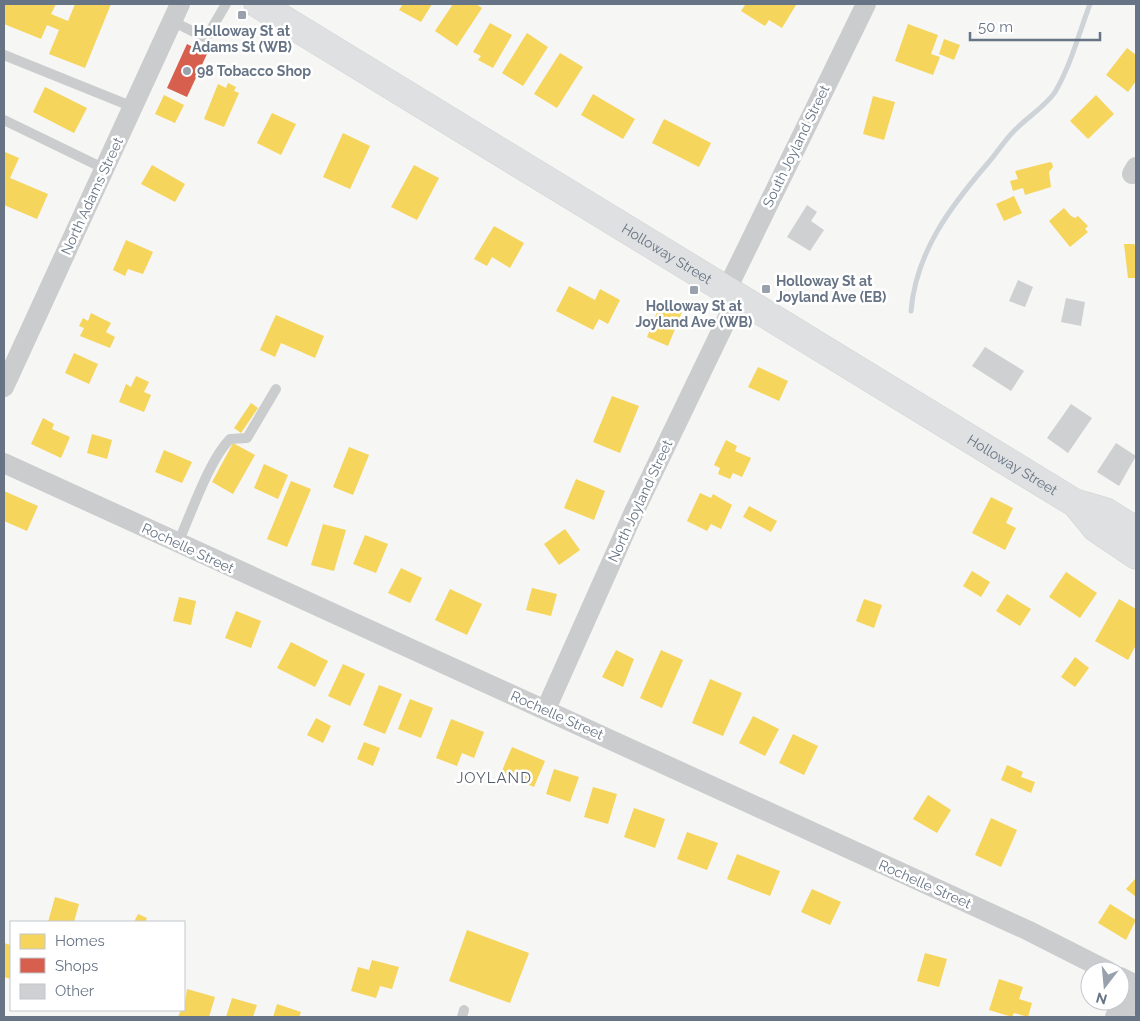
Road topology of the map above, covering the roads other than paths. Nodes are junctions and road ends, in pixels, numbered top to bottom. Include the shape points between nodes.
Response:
1 (226, 4) edge
2 (258, 4) edge
3 (866, 4) edge
4 (176, 12) edge
5 (4, 54) edge
6 (134, 107) junction
7 (4, 120) edge
8 (105, 169) junction
9 (732, 292) junction
10 (4, 387) edge
11 (276, 390) dead end
12 (4, 463) edge
13 (1075, 503) junction
14 (1136, 530) edge
15 (178, 543) junction
16 (1136, 556) edge
17 (546, 710) junction
18 (1088, 961) edge
19 (1136, 996) edge
20 (1117, 1017) edge

1 - 4 lane via 206,38
2 - 9 highway, Holloway Street
3 - 9 street, South Joyland Street
4 - 6 street, North Adams Street
5 - 6 lane
6 - 8 street, North Adams Street
7 - 8 lane
8 - 10 street, North Adams Street
9 - 13 highway, Holloway Street
9 - 17 street, North Joyland Street
11 - 15 lane via 248,438 230,439 225,445
12 - 15 street, Rochelle Street
13 - 14 highway, Holloway Street via 1106,512
13 - 16 highway, Holloway Street via 1096,528
15 - 17 street, Rochelle Street
17 - 18 street, Rochelle Street
19 - 20 street

